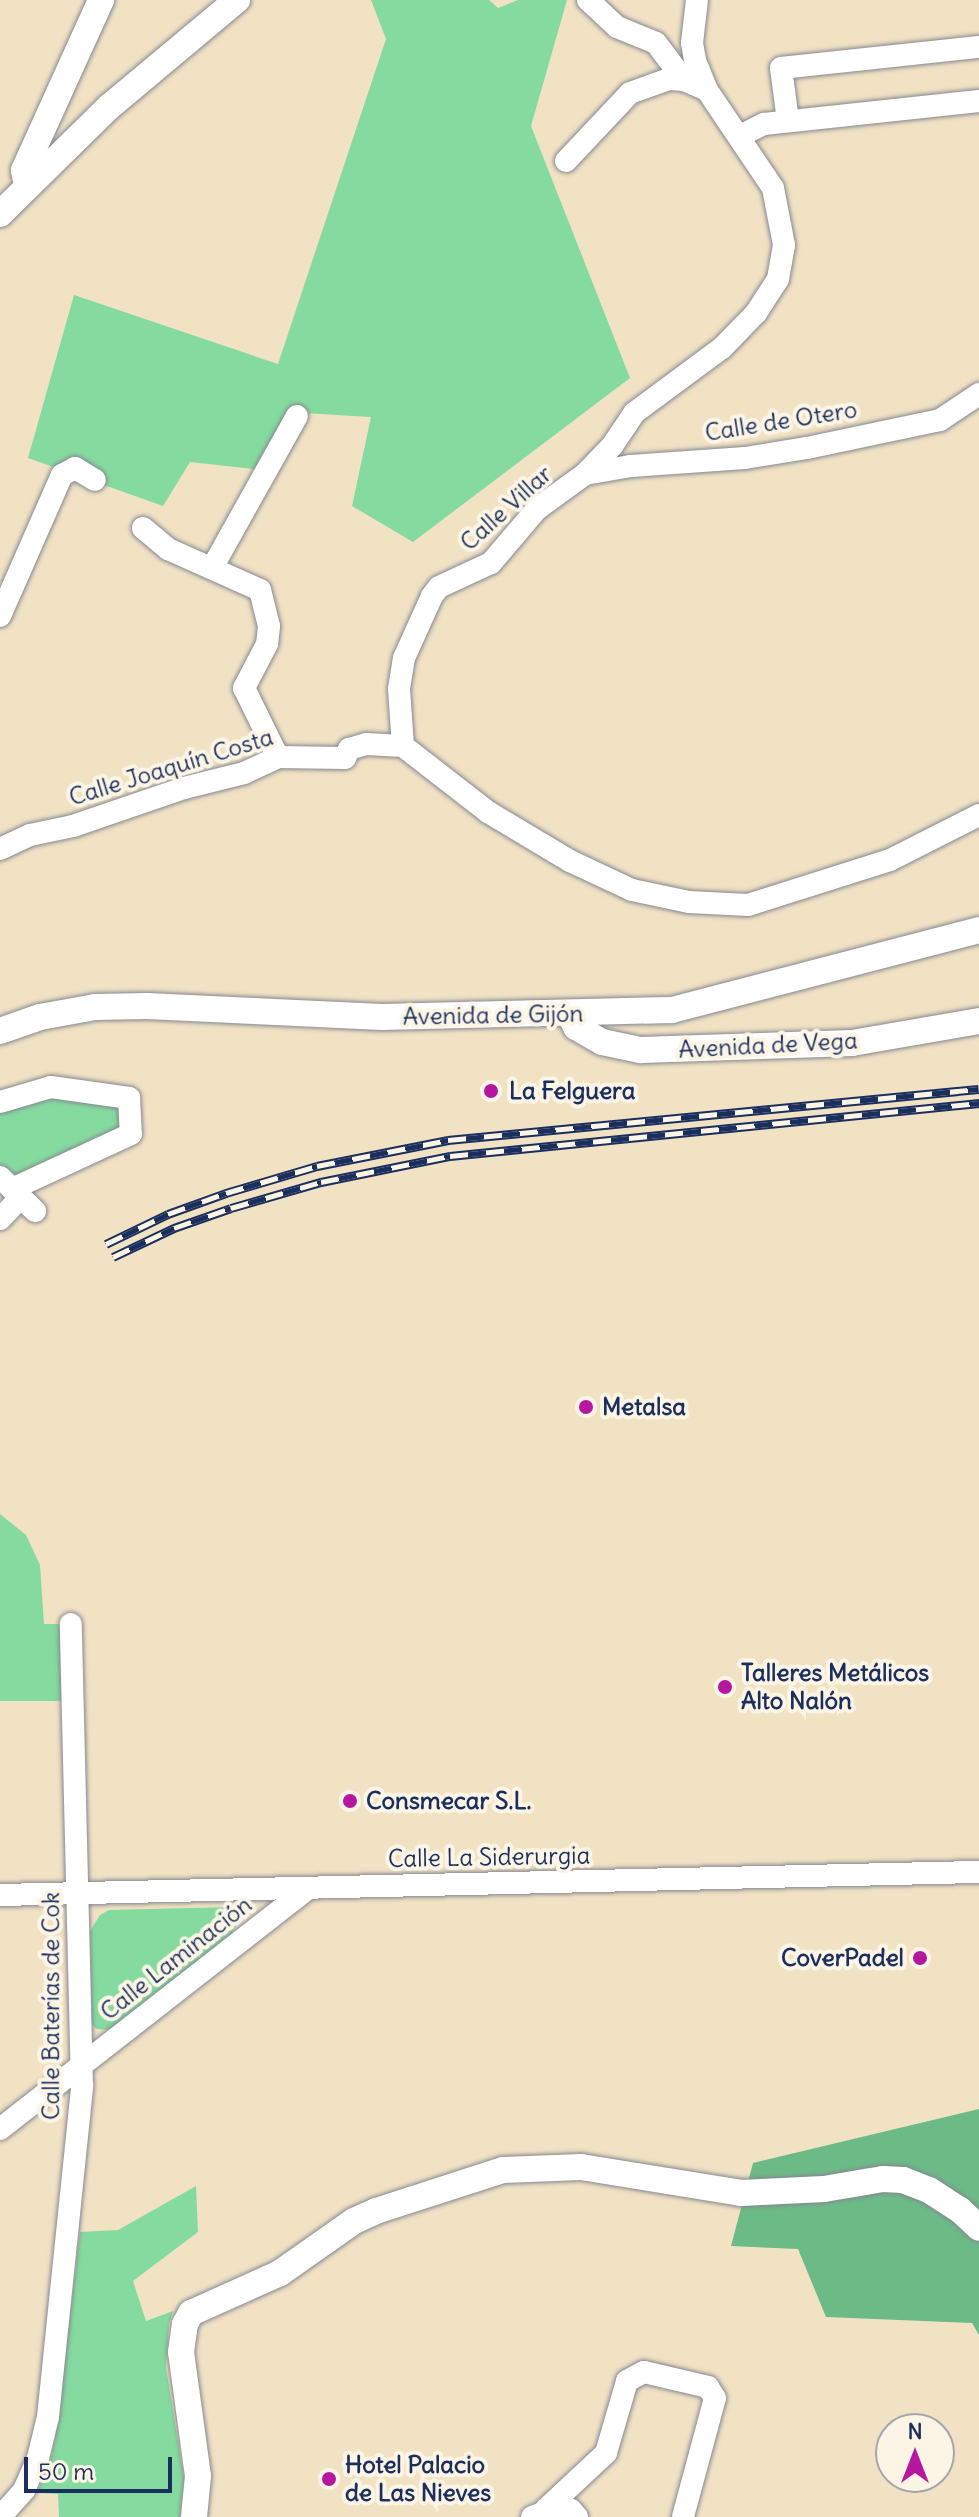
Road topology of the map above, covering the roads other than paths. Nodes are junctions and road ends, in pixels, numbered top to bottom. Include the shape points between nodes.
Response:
1 (101, 0) edge
2 (237, 0) edge
3 (588, 0) edge
4 (697, 0) edge
5 (979, 47) edge
6 (684, 80) junction
7 (707, 90) junction
8 (979, 101) edge
9 (788, 121) junction
10 (740, 136) junction
11 (566, 161) dead end
12 (27, 186) junction
13 (0, 214) edge
14 (979, 394) edge
15 (297, 416) dead end
16 (585, 474) junction
17 (95, 480) dead end
18 (143, 528) dead end
19 (212, 568) junction
20 (0, 616) edge
21 (403, 746) junction
22 (278, 757) junction
23 (979, 815) edge
24 (0, 849) edge
25 (979, 930) edge
26 (569, 1013) junction
27 (979, 1021) edge
28 (0, 1031) edge
29 (0, 1102) edge
30 (17, 1193) edge
31 (0, 1219) edge
32 (71, 1624) dead end
33 (979, 1872) edge
34 (308, 1888) junction
35 (77, 1893) junction
36 (0, 1895) edge
37 (82, 2065) junction
38 (0, 2129) edge
39 (979, 2228) edge
40 (539, 2513) edge
41 (0, 2517) edge
42 (194, 2517) edge
43 (577, 2517) edge
44 (683, 2517) edge

1 - 12 street via 24,170
2 - 12 street via 109,107
3 - 6 street via 617,27 656,43
4 - 7 street via 692,43
5 - 9 street via 781,68
6 - 7 street
6 - 11 street via 649,84 630,93
7 - 10 street, Calle Villar
8 - 9 street
9 - 10 street via 764,124
10 - 16 street, Calle Villar via 773,188 784,245 778,279 756,313 722,348 634,413
12 - 13 street
14 - 16 street, Calle de Otero via 937,421 745,458
15 - 19 street
16 - 21 street, Calle Villar via 537,509 491,563 439,587 432,596 404,658 399,689
17 - 20 street via 75,468 62,475
18 - 19 street via 168,549
19 - 22 street via 260,590 269,626 267,644 244,688
21 - 22 street, Calle Joaquín Costa via 366,744 349,749 345,758
21 - 23 street via 488,812 570,861 632,890 689,902 762,901 890,860
22 - 24 street, Calle Joaquín Costa via 244,773 30,835
25 - 26 street, Avenida de Gijón via 672,1010
26 - 27 street, Avenida de Vega via 576,1027 602,1042 641,1050 852,1043
26 - 28 street, Avenida de Gijón via 382,1017 199,1006 95,1007
29 - 30 street via 51,1087 129,1098 131,1134
30 - 31 street
32 - 35 street, Calle Baterías de Cok
33 - 34 street, Calle La Siderurgia
34 - 35 street, Calle La Siderurgia
34 - 37 street, Calle Laminación
35 - 36 street, Calle La Siderurgia
35 - 37 street, Calle Baterías de Cok
37 - 38 street, Calle Laminación
37 - 41 street, Calle Baterías de Cok via 48,2417 24,2490
39 - 42 street via 929,2190 903,2180 741,2193 581,2167 503,2170 376,2211 280,2273 191,2313 181,2352 197,2453
40 - 43 street via 571,2510
40 - 44 street via 606,2453 627,2381 644,2372 708,2387 715,2398

